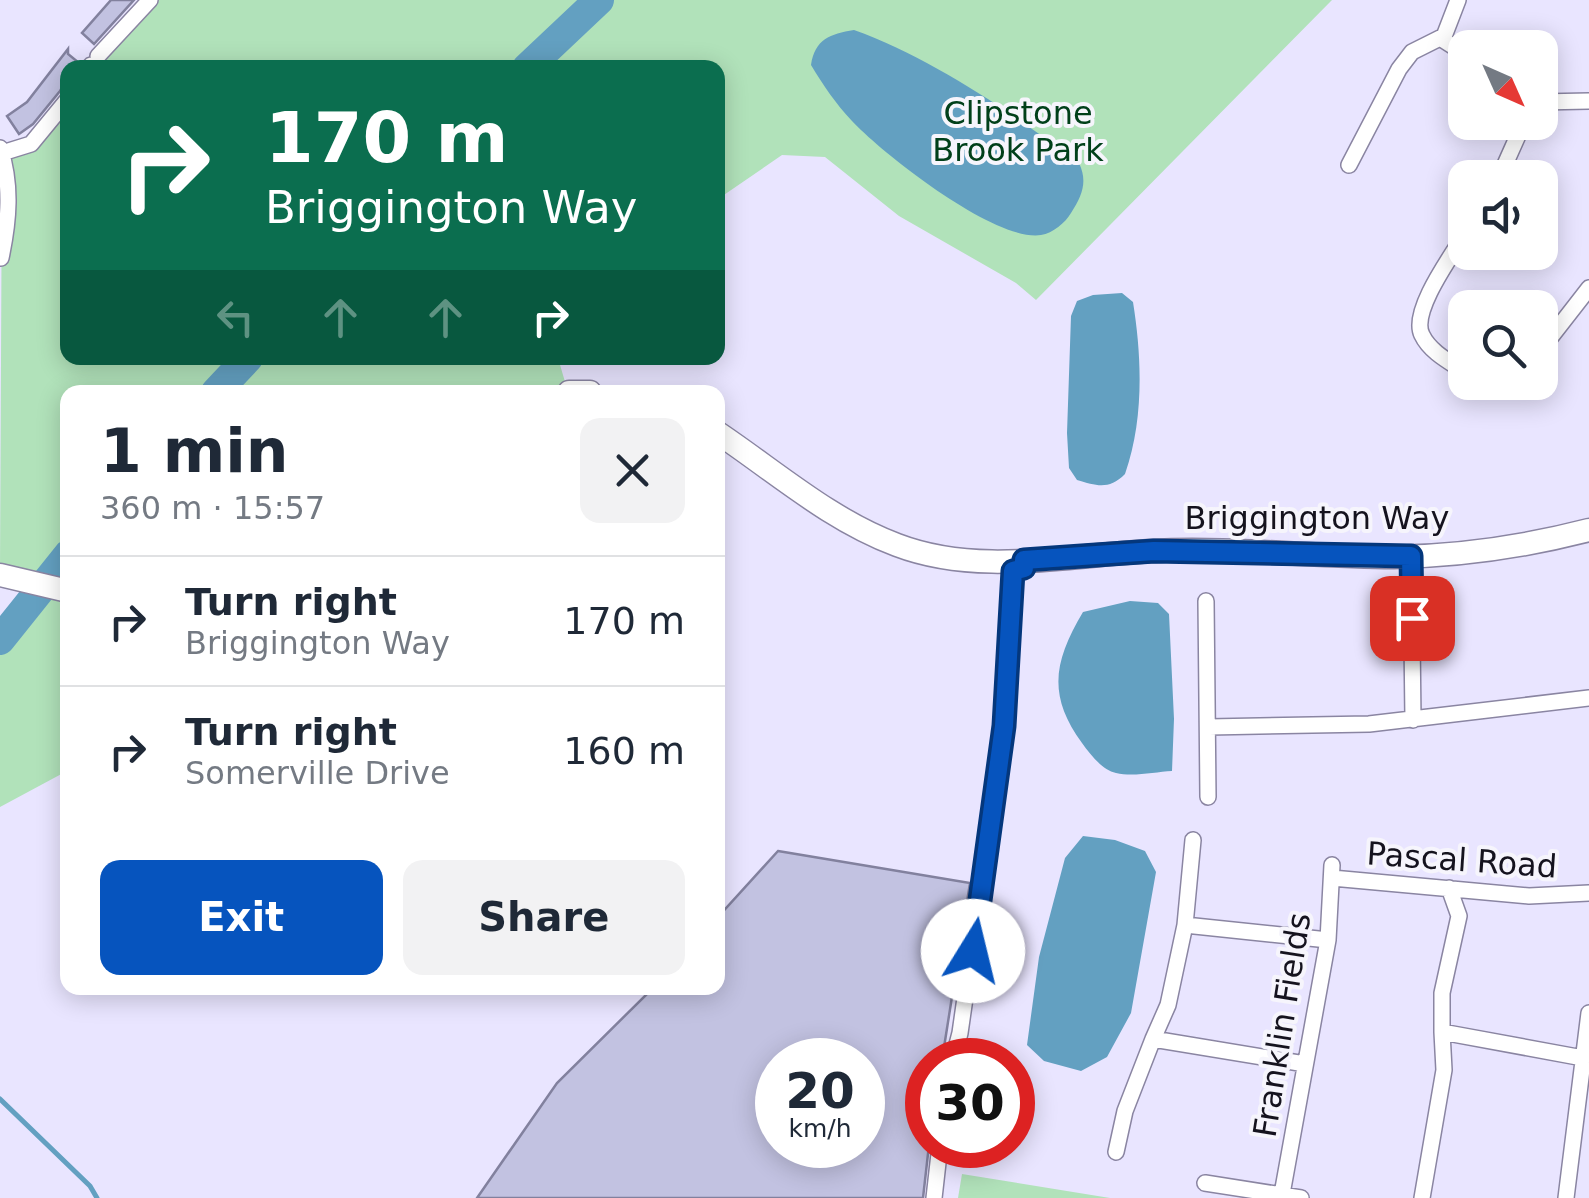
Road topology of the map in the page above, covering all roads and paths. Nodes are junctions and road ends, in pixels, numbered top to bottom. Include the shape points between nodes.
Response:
1 (150, 0) edge
2 (1458, 0) edge
3 (1443, 40) junction
4 (1448, 43) edge
5 (96, 60) edge
6 (1589, 100) edge
7 (1558, 101) edge
8 (60, 109) edge
9 (1, 151) edge
10 (1349, 165) dead end
11 (1, 258) edge
12 (1448, 263) edge
13 (1589, 288) edge
14 (1574, 307) junction
15 (1589, 320) edge
16 (1558, 327) edge
17 (1448, 360) edge
18 (725, 438) edge
19 (1589, 530) edge
20 (1411, 556) junction
21 (1024, 560) junction
22 (5, 576) edge
23 (60, 589) edge
24 (1206, 601) dead end
25 (1589, 698) edge
26 (1412, 720) junction
27 (1209, 727) junction
28 (1208, 797) dead end
29 (1193, 840) dead end
30 (1332, 871) joint
31 (1448, 888) junction
32 (1589, 894) edge
33 (1185, 925) junction
34 (1328, 940) junction
35 (1589, 1012) edge
36 (1442, 1032) junction
37 (958, 1038) edge
38 (1152, 1039) junction
39 (1583, 1058) junction
40 (1305, 1064) junction
41 (1116, 1152) dead end
42 (937, 1168) edge
43 (1205, 1183) dead end
44 (1282, 1194) junction
45 (934, 1198) edge
46 (1301, 1198) edge
47 (1422, 1198) edge
48 (1566, 1198) edge

1 - 5 street
2 - 3 street
3 - 4 street
3 - 10 street via 1427,42 1405,60
6 - 7 street
8 - 9 street via 32,144
9 - 11 street via 9,183
12 - 17 street via 1418,323 1422,336
13 - 14 street
14 - 15 street
14 - 16 street
18 - 21 street, Briggington Way via 812,500 898,546 939,557
19 - 20 street, Briggington Way
20 - 21 street, Briggington Way via 1154,551
20 - 26 street
21 - 37 street via 1024,568 1013,571 994,816
22 - 23 street
24 - 27 street
25 - 26 street
26 - 27 street
27 - 28 street
29 - 33 street
30 - 31 street, Pascal Road
30 - 34 street, Franklin Fields
31 - 32 street, Pascal Road
31 - 36 street via 1459,916 1442,993
33 - 34 street
33 - 38 street via 1168,1005
34 - 40 street, Franklin Fields
35 - 39 street
36 - 39 street
36 - 47 street via 1444,1070
38 - 40 street
38 - 41 street
39 - 48 street
40 - 44 street, Franklin Fields
42 - 45 street
43 - 44 street
44 - 46 street

